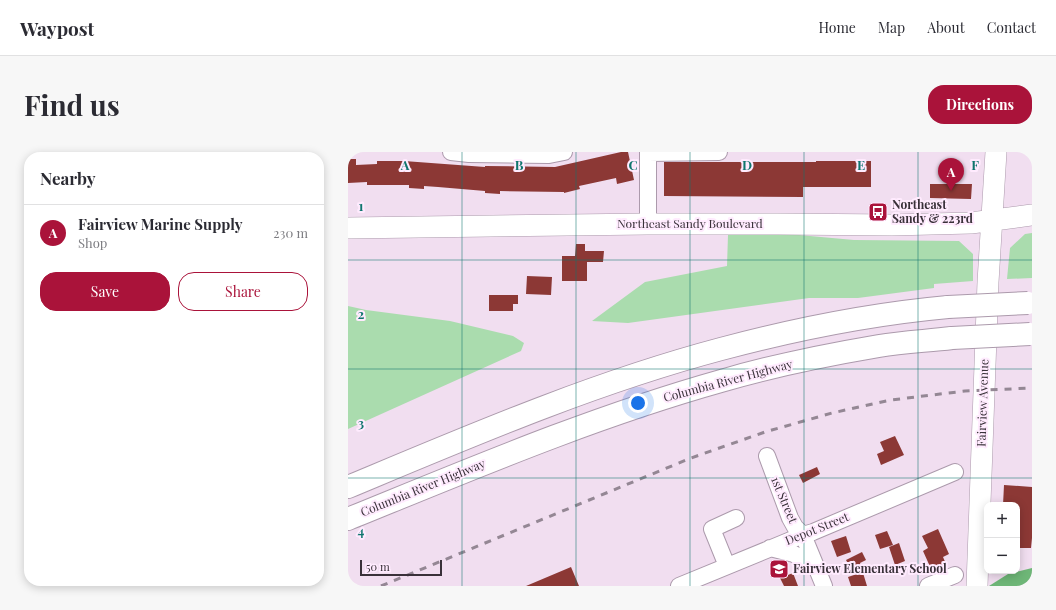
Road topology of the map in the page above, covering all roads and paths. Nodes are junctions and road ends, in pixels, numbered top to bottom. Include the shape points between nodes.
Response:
1 (451, 152) edge
2 (564, 152) edge
3 (719, 152) edge
4 (996, 152) edge
5 (648, 153) edge
6 (1032, 215) edge
7 (992, 220) junction
8 (648, 224) junction
9 (348, 228) edge
10 (1030, 303) edge
11 (1031, 334) edge
12 (767, 456) dead end
13 (955, 472) dead end
14 (348, 487) edge
15 (736, 518) dead end
16 (348, 519) edge
17 (803, 535) junction
18 (770, 548) junction
19 (727, 566) junction
20 (816, 568) junction
21 (955, 575) dead end
22 (679, 586) edge
23 (824, 586) edge
24 (928, 586) edge
25 (977, 586) edge

1 - 2 street via 549,155
3 - 5 street
4 - 7 main road, Fairview Avenue
5 - 8 street
6 - 7 main road, Northeast Sandy Boulevard
7 - 8 main road, Northeast Sandy Boulevard via 892,225
7 - 25 main road, Fairview Avenue
8 - 9 main road, Northeast Sandy Boulevard
10 - 14 highway, bridge via 948,307 877,315 802,329 720,349 619,380 453,443
11 - 16 highway, Columbia River Highway, bridge via 952,338 880,346 755,372 642,405 536,443
12 - 17 street, 1st Street via 790,518
13 - 17 street, Depot Street
15 - 19 street via 712,528
17 - 18 street, Depot Street
17 - 20 street, 1st Street
18 - 19 street, Depot Street
18 - 20 street via 794,554
19 - 22 street, Depot Street
20 - 23 street, 1st Street
21 - 24 street

